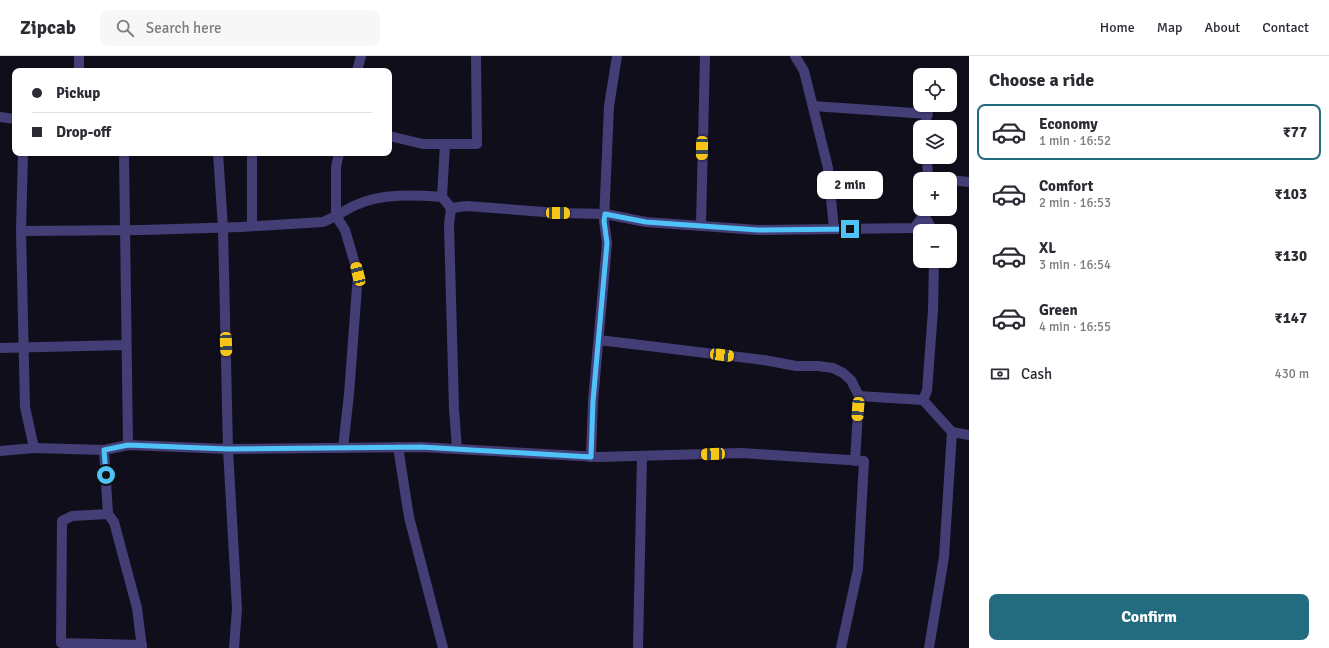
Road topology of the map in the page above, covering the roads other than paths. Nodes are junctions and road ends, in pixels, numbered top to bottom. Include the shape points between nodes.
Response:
1 (79, 56) edge
2 (361, 56) edge
3 (476, 56) edge
4 (616, 56) edge
5 (705, 56) edge
6 (795, 56) edge
7 (79, 68) edge
8 (358, 68) edge
9 (812, 106) junction
10 (0, 117) edge
11 (12, 119) edge
12 (926, 120) edge
13 (392, 137) edge
14 (445, 144) junction
15 (22, 156) edge
16 (124, 156) edge
17 (218, 156) edge
18 (252, 156) edge
19 (338, 156) edge
20 (957, 181) edge
21 (969, 182) edge
22 (442, 197) junction
23 (451, 208) junction
24 (605, 214) junction
25 (336, 216) junction
26 (922, 216) edge
27 (701, 225) junction
28 (252, 226) junction
29 (223, 228) junction
30 (834, 229) junction
31 (125, 230) junction
32 (21, 231) junction
33 (934, 268) edge
34 (599, 340) junction
35 (126, 345) junction
36 (0, 348) edge
37 (23, 348) junction
38 (859, 396) junction
39 (923, 400) junction
40 (952, 432) junction
41 (969, 435) edge
42 (128, 445) junction
43 (398, 447) junction
44 (34, 448) junction
45 (343, 448) junction
46 (228, 449) junction
47 (458, 449) junction
48 (104, 450) junction
49 (0, 451) edge
50 (642, 456) junction
51 (591, 457) junction
52 (855, 461) junction
53 (108, 514) junction
54 (142, 646) edge
55 (234, 648) edge
56 (443, 648) edge
57 (638, 648) edge
58 (841, 648) edge
59 (929, 648) edge

1 - 7 street
2 - 8 street
3 - 14 street via 476,144
4 - 24 street via 609,106
5 - 27 street
6 - 9 street via 804,71
9 - 12 street via 928,114
9 - 30 street via 828,168
10 - 11 street
13 - 14 street via 423,144
14 - 22 street
15 - 32 street
16 - 31 street
17 - 29 street
18 - 28 street
19 - 25 street
20 - 21 street
22 - 23 street
22 - 25 street via 414,195 383,198 356,205
23 - 24 street via 467,206
23 - 47 street via 449,225 454,409
24 - 27 street via 646,222
24 - 34 street via 607,243
25 - 28 street via 322,222
25 - 45 street via 345,230 358,274
26 - 30 street via 914,228
27 - 30 street via 758,230
28 - 29 street
29 - 31 street
29 - 46 street
31 - 32 street
31 - 35 street
32 - 37 street
33 - 39 street via 927,391
34 - 38 street via 789,365 833,368 851,380
34 - 51 street
35 - 37 street
35 - 42 street
36 - 37 street
37 - 44 street via 25,407
38 - 39 street
38 - 52 street
39 - 40 street
40 - 41 street
40 - 59 street via 944,557
42 - 46 street
42 - 48 street
43 - 45 street
43 - 47 street
43 - 56 street via 409,517
44 - 48 street
44 - 49 street
45 - 46 street
46 - 55 street via 237,609
47 - 51 street
48 - 53 street
50 - 51 street
50 - 52 street via 741,453
50 - 57 street
52 - 58 street via 864,461 858,569
53 - 54 street via 114,522 137,608
53 - 54 street via 72,516 62,521 61,643

